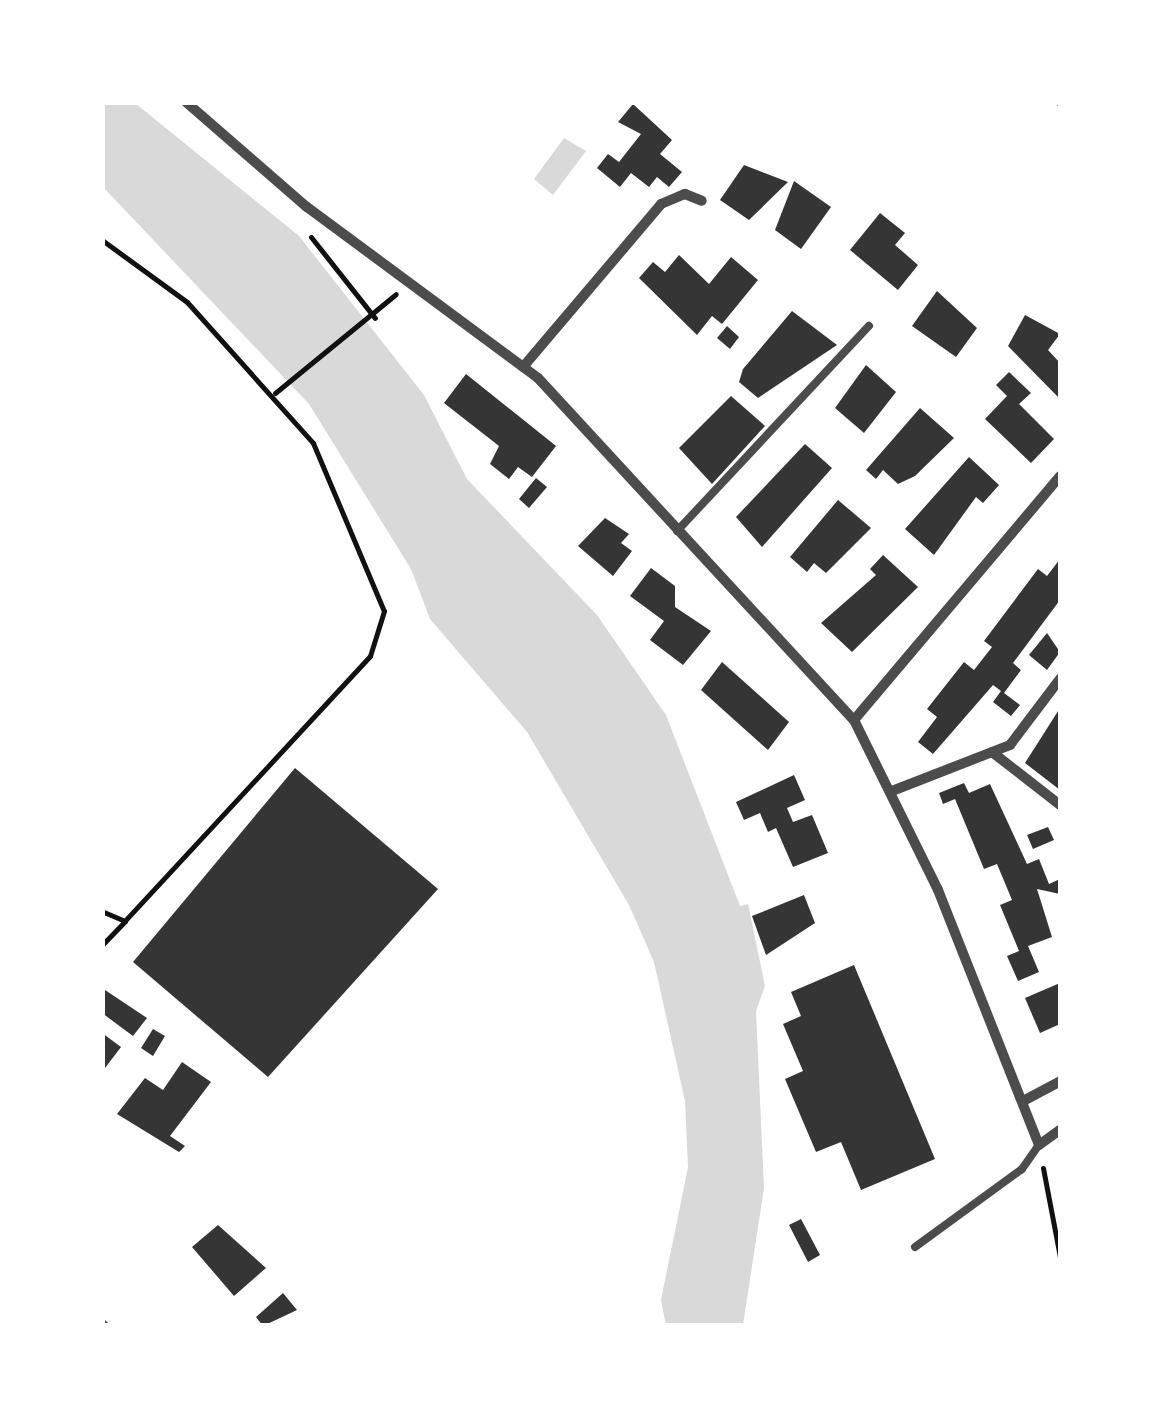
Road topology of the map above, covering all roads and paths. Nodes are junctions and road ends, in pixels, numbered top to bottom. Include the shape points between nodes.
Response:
1 (186, 102) edge
2 (702, 202) dead end
3 (307, 206) junction
4 (102, 240) edge
5 (389, 303) dead end
6 (375, 318) junction
7 (869, 326) dead end
8 (523, 367) junction
9 (275, 394) junction
10 (1060, 476) edge
11 (677, 531) junction
12 (1060, 679) edge
13 (854, 720) junction
14 (992, 752) junction
15 (892, 790) junction
16 (1060, 805) edge
17 (102, 911) edge
18 (125, 921) junction
19 (102, 945) edge
20 (1060, 1081) edge
21 (1025, 1100) junction
22 (1060, 1130) edge
23 (1040, 1145) junction
24 (1053, 1218) junction
25 (1060, 1222) edge
26 (915, 1246) dead end
27 (1060, 1257) edge

1 - 3 street
2 - 8 street via 685,194 660,204
3 - 6 path via 298,226
3 - 8 street
4 - 9 path via 187,302
5 - 6 path
6 - 9 path
7 - 11 lane
8 - 11 street
9 - 18 path via 313,443 384,611 370,656
10 - 13 street
11 - 13 street
12 - 14 street via 1010,745
13 - 15 street
14 - 15 street
14 - 16 street
15 - 21 street
17 - 18 path
18 - 19 path
20 - 21 street
21 - 23 street
22 - 23 street
23 - 24 path
23 - 26 lane via 1022,1169
24 - 25 path
24 - 27 path

